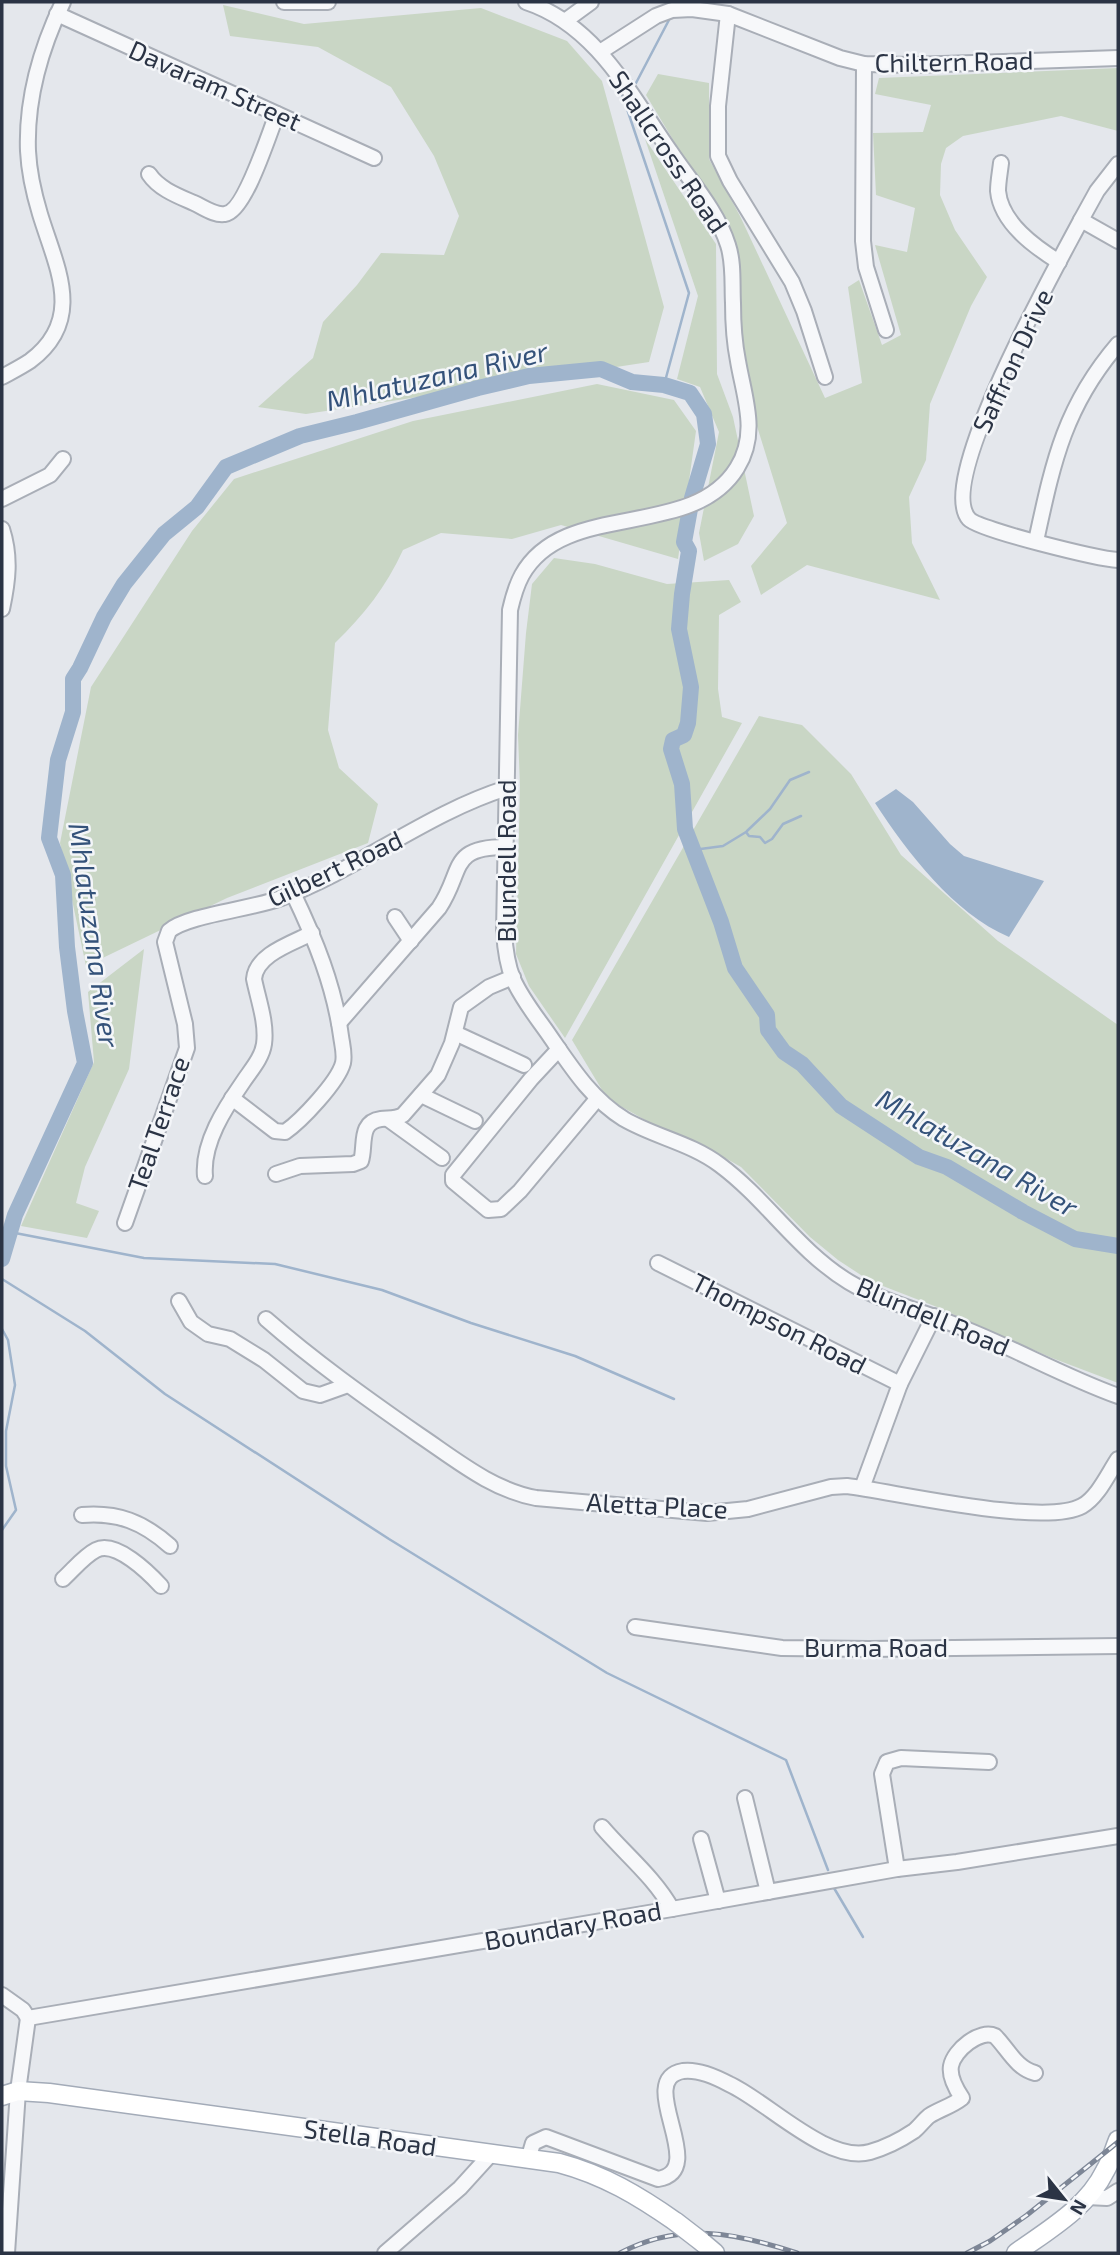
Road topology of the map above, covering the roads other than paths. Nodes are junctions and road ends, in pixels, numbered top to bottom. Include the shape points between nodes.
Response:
1 (284, 2) edge
2 (328, 2) edge
3 (526, 2) edge
4 (591, 2) edge
5 (60, 8) edge
6 (728, 14) junction
7 (565, 21) junction
8 (600, 52) junction
9 (1118, 58) edge
10 (864, 64) junction
11 (277, 114) junction
12 (374, 158) dead end
13 (1001, 163) dead end
14 (1118, 164) edge
15 (149, 174) dead end
16 (1081, 220) junction
17 (1118, 241) edge
18 (1059, 262) junction
19 (886, 330) dead end
20 (1118, 344) edge
21 (2, 377) edge
22 (825, 377) dead end
23 (63, 460) dead end
24 (738, 467) joint
25 (2, 499) edge
26 (2, 528) edge
27 (1036, 541) junction
28 (1118, 560) edge
29 (2, 609) edge
30 (507, 788) junction
31 (506, 847) junction
32 (293, 893) junction
33 (395, 917) dead end
34 (312, 933) junction
35 (164, 942) joint
36 (411, 942) junction
37 (513, 977) junction
38 (339, 1023) junction
39 (455, 1033) junction
40 (559, 1049) junction
41 (524, 1065) dead end
42 (421, 1095) junction
43 (232, 1098) junction
44 (597, 1098) junction
45 (388, 1119) junction
46 (475, 1121) dead end
47 (442, 1158) dead end
48 (275, 1174) dead end
49 (205, 1176) dead end
50 (125, 1223) dead end
51 (658, 1263) dead end
52 (179, 1301) dead end
53 (934, 1317) junction
54 (266, 1319) dead end
55 (900, 1384) junction
56 (348, 1385) junction
57 (1118, 1396) edge
58 (1118, 1459) edge
59 (862, 1488) junction
60 (82, 1516) dead end
61 (170, 1546) dead end
62 (63, 1579) dead end
63 (161, 1586) dead end
64 (635, 1627) dead end
65 (1118, 1646) edge
66 (989, 1762) dead end
67 (742, 1803) dead end
68 (602, 1827) dead end
69 (1118, 1836) edge
70 (701, 1839) dead end
71 (897, 1869) junction
72 (765, 1892) junction
73 (718, 1901) junction
74 (673, 1909) junction
75 (2, 1995) edge
76 (28, 2018) junction
77 (1035, 2073) dead end
78 (10, 2094) edge
79 (1118, 2140) edge
80 (490, 2155) junction
81 (528, 2160) junction
82 (1112, 2170) edge
83 (1118, 2191) edge
84 (1087, 2197) junction
85 (709, 2248) edge
86 (392, 2252) edge
87 (7, 2253) edge
88 (1017, 2253) edge

1 - 2 street
3 - 7 street, Shallcross Road
4 - 7 street
5 - 11 street, Davaram Street
5 - 21 street via 33,80 28,154 33,189 61,280 63,308 42,349
6 - 8 street, Chiltern Road via 672,10
6 - 10 street, Chiltern Road
6 - 22 street via 718,106 718,156 792,282
7 - 8 street, Shallcross Road
8 - 24 street, Shallcross Road via 711,209 729,248 734,333 750,430
9 - 10 street, Chiltern Road
10 - 19 street via 864,248 870,285
11 - 12 street, Davaram Street
11 - 15 street via 244,194 228,214 175,194
13 - 18 street via 998,191 1006,211 1025,238
14 - 16 street, Saffron Drive
16 - 17 street
16 - 18 street, Saffron Drive
18 - 27 street, Saffron Drive via 988,403 963,493 964,511 975,524
20 - 27 street via 1069,418
23 - 25 street via 50,475
24 - 30 street, Blundell Road via 710,496 568,536 530,563 510,610
26 - 29 street via 9,556
27 - 28 street, Saffron Drive
30 - 31 street, Blundell Road
30 - 32 street, Gilbert Road via 468,803
31 - 36 street via 473,851 462,858 447,897
31 - 37 street, Blundell Road via 504,932
32 - 34 street
32 - 35 street, Gilbert Road via 184,922 169,931
33 - 36 street
34 - 38 street
34 - 43 street via 269,956 255,971 264,1043
35 - 50 street, Teal Terrace via 187,1048
36 - 38 street
37 - 39 street via 461,1007
37 - 40 street, Blundell Road
38 - 43 street via 344,1057 339,1072 288,1131 275,1131
39 - 41 street
39 - 42 street via 438,1075
40 - 44 street, Blundell Road
40 - 44 street via 467,1157 453,1181 488,1210 500,1209
42 - 45 street via 403,1115
42 - 46 street
43 - 49 street via 208,1147
44 - 53 street, Blundell Road via 627,1120 718,1164 796,1241 850,1283
45 - 47 street
45 - 48 street via 366,1128 359,1163 300,1166
51 - 55 street, Thompson Road
52 - 56 street via 191,1321 208,1334 230,1339 303,1391 320,1395
53 - 55 street
53 - 57 street, Blundell Road
54 - 56 street, Aletta Place
55 - 59 street
56 - 59 street, Aletta Place via 467,1468 524,1496 707,1513 748,1509 831,1488
58 - 59 street, Aletta Place via 1082,1505 1047,1514
60 - 61 street via 126,1518 142,1524
62 - 63 street via 104,1548 141,1566
64 - 65 street, Burma Road via 782,1647
66 - 71 street via 901,1758 887,1762 882,1774
67 - 72 street
68 - 74 street via 654,1881
69 - 71 street, Boundary Road
70 - 73 street
71 - 72 street, Boundary Road
72 - 73 street, Boundary Road
73 - 74 street, Boundary Road
74 - 76 street, Boundary Road
75 - 76 street
76 - 78 street
77 - 81 street via 1023,2068 995,2036 985,2034 954,2057 951,2073 962,2098 912,2132 860,2154 829,2146 733,2085 681,2071 666,2089 678,2159 665,2178 546,2137 533,2143
78 - 80 main road, Stella Road via 61,2094
78 - 87 street
79 - 82 main road
80 - 81 main road, Stella Road
80 - 86 street
81 - 85 main road, Stella Road, bridge via 559,2163 602,2176 643,2199
82 - 84 main road
83 - 84 street via 1107,2198
84 - 88 main road

